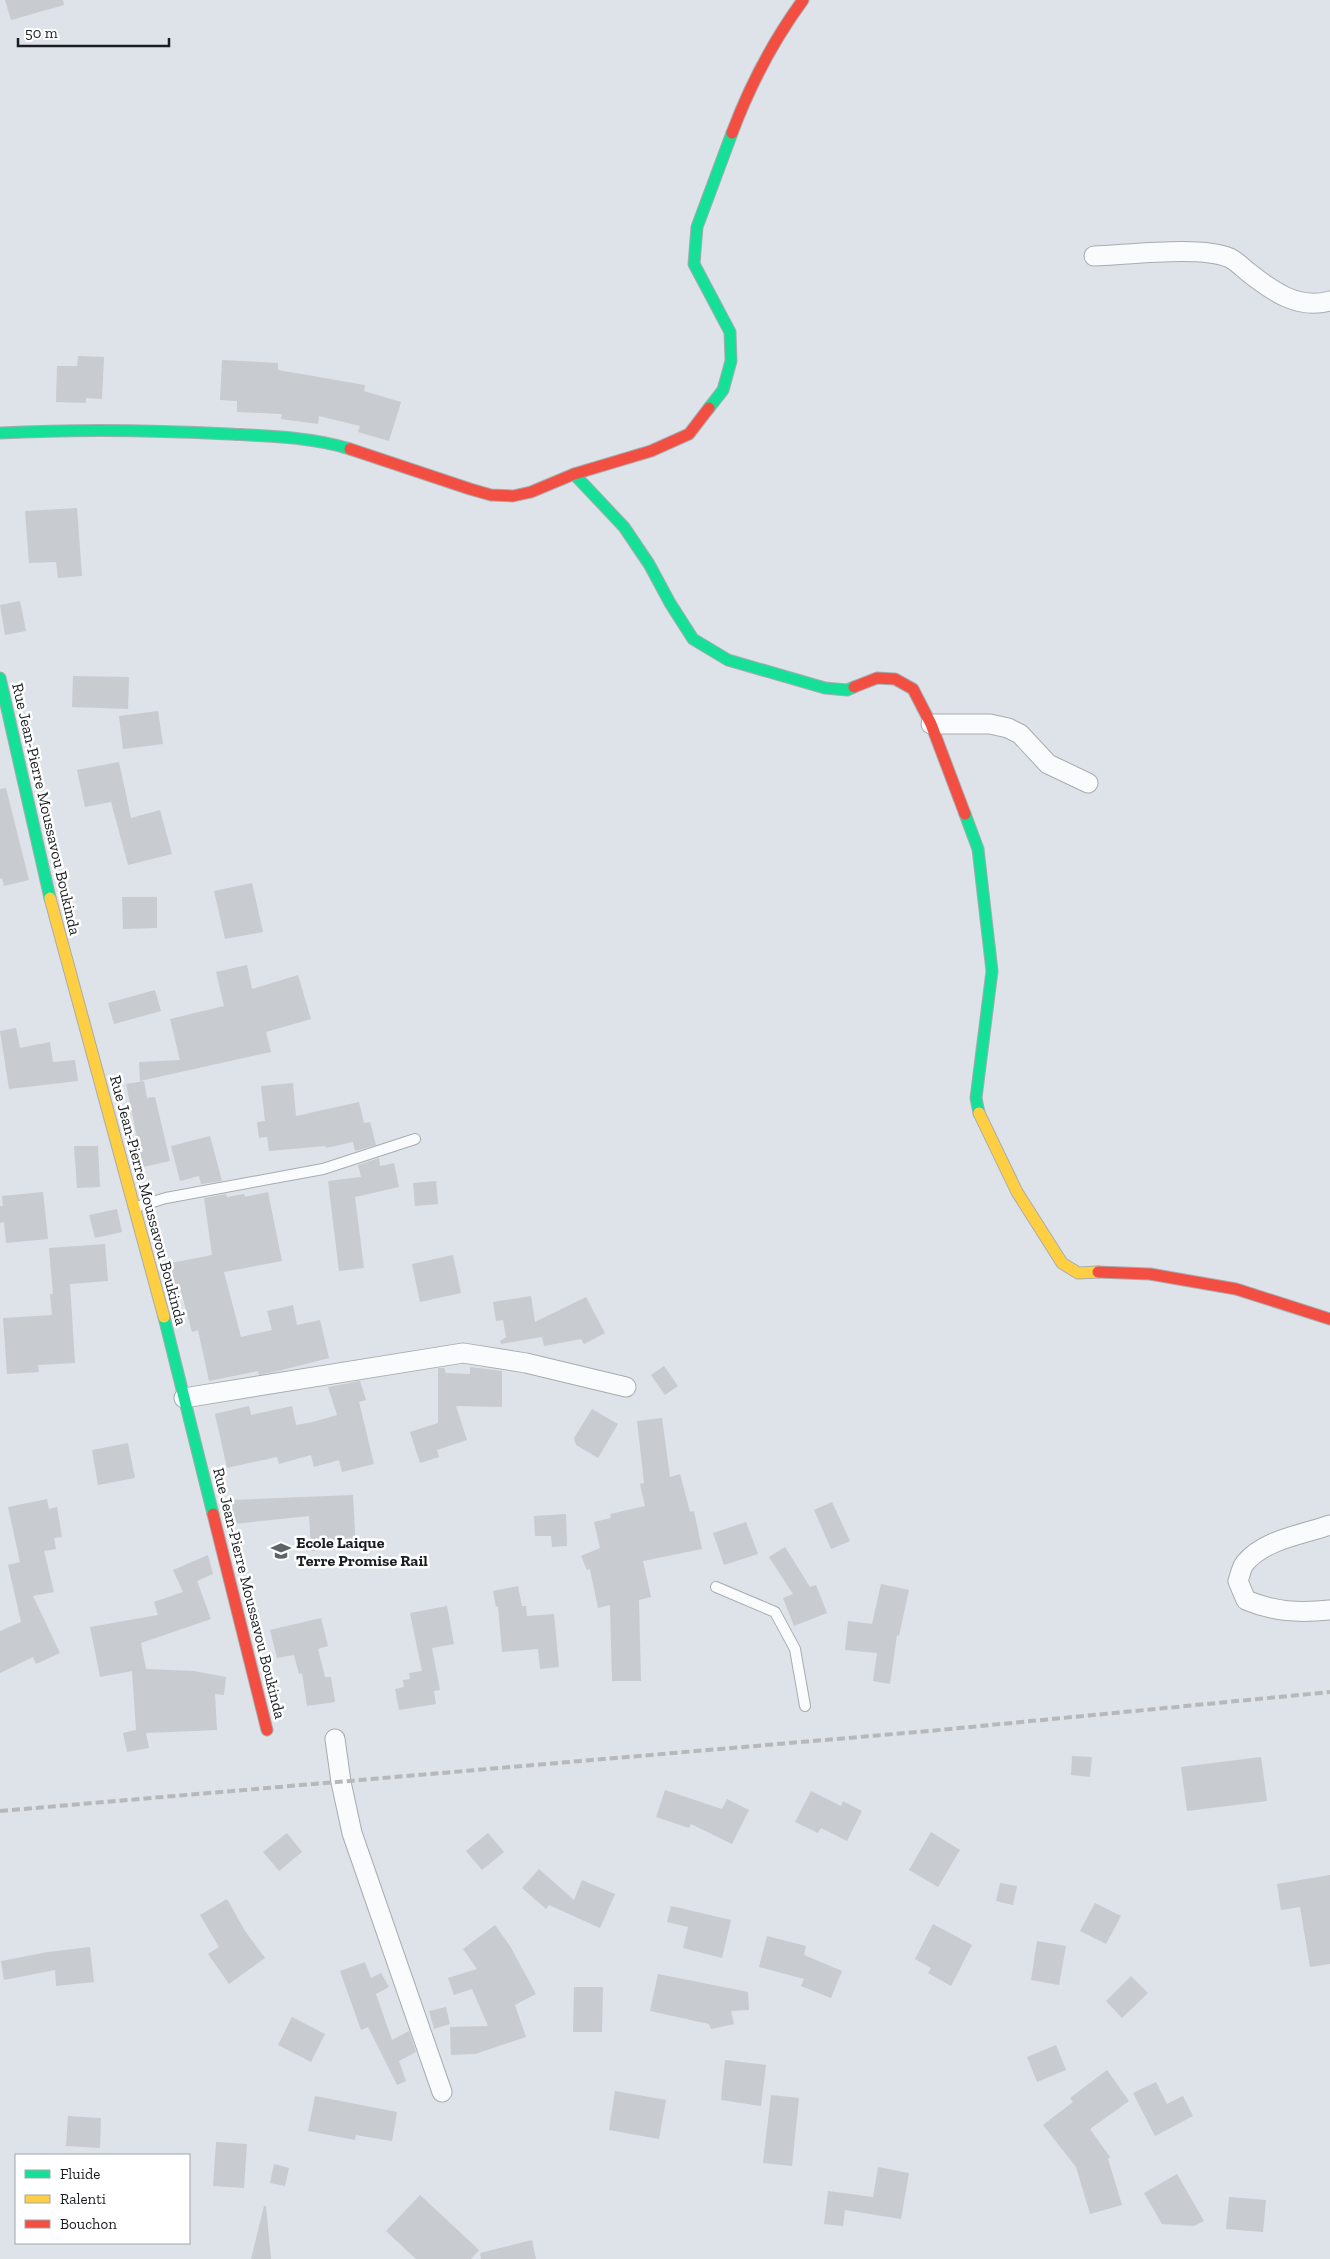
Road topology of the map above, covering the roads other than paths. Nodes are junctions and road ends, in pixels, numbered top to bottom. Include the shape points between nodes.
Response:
1 (803, 0) edge
2 (1094, 256) dead end
3 (1330, 301) edge
4 (0, 432) edge
5 (574, 474) junction
6 (0, 678) edge
7 (931, 724) junction
8 (1088, 783) dead end
9 (415, 1139) dead end
10 (135, 1208) junction
11 (1330, 1319) edge
12 (626, 1387) dead end
13 (184, 1398) junction
14 (1330, 1525) edge
15 (716, 1587) dead end
16 (1330, 1610) edge
17 (805, 1706) dead end
18 (268, 1730) dead end
19 (336, 1738) dead end
20 (442, 2092) dead end

1 - 5 street via 779,33 745,99 697,227 694,264 730,332 731,361 723,390 689,434 651,451
2 - 3 street via 1209,251 1230,258 1272,290 1295,302 1319,304
4 - 5 street via 64,429 220,434 327,444 491,495 513,496 531,492
5 - 7 street via 624,527 693,639 728,660 825,688 847,690 877,678 895,679 913,689
6 - 10 street, Rue Jean-Pierre Moussavou Boukinda via 76,1000
7 - 8 street via 990,724 1008,728 1020,734 1048,764
7 - 11 street via 978,849 992,971 976,1098 980,1119 1017,1192 1062,1263 1078,1273 1150,1274 1236,1288
9 - 10 lane via 323,1168 166,1198
10 - 13 street, Rue Jean-Pierre Moussavou Boukinda
12 - 13 street via 526,1363 463,1353
13 - 18 street, Rue Jean-Pierre Moussavou Boukinda
14 - 16 street via 1279,1541 1259,1551 1244,1564 1238,1581 1246,1600 1266,1609 1288,1612
15 - 17 lane via 775,1612 795,1650
19 - 20 street via 352,1833

